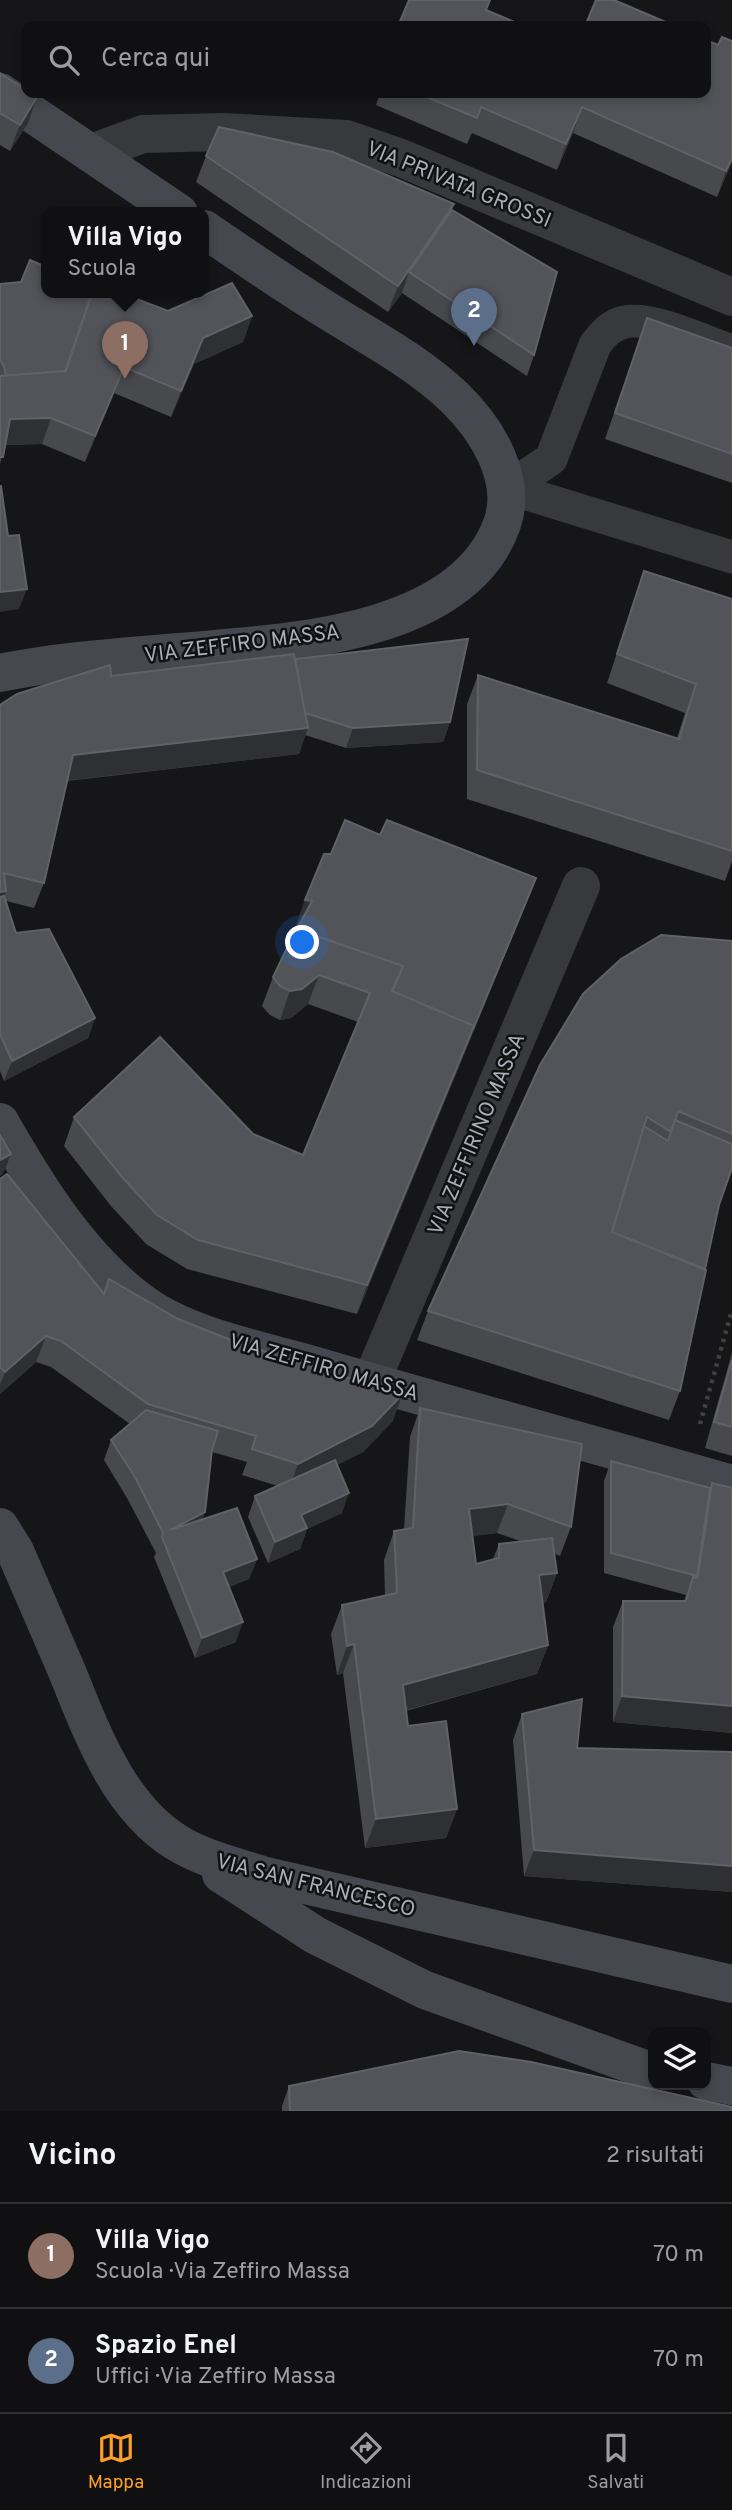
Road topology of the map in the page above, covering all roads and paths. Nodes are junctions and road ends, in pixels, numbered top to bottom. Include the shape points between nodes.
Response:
1 (0, 92) edge
2 (91, 153) junction
3 (170, 207) edge
4 (209, 232) edge
5 (732, 297) edge
6 (732, 351) edge
7 (508, 488) junction
8 (732, 557) edge
9 (0, 673) edge
10 (581, 887) dead end
11 (0, 1122) edge
12 (732, 1310) edge
13 (371, 1382) junction
14 (687, 1471) junction
15 (732, 1484) edge
16 (0, 1527) edge
17 (201, 1856) junction
18 (732, 1983) edge
19 (648, 2070) edge
20 (711, 2082) edge
21 (732, 2086) edge

1 - 2 main road
2 - 3 main road
2 - 5 street, VIA PRIVATA GROSSI via 143,134 223,132 346,139
4 - 7 main road via 429,375 456,399 488,441
6 - 7 lane via 643,321 624,322 605,331 595,345 551,458
7 - 8 lane
7 - 9 main road, VIA ZEFFIRO MASSA via 499,532 477,566 427,602 375,625 281,643 68,662
10 - 13 street, VIA ZEFFIRINO MASSA
11 - 13 main road, VIA ZEFFIRO MASSA via 84,1245 112,1278 145,1306 194,1328
12 - 14 path
13 - 14 main road, VIA ZEFFIRO MASSA
14 - 15 main road, VIA ZEFFIRO MASSA
16 - 17 main road, VIA SAN FRANCESCO via 15,1551 82,1712 120,1782 155,1824
17 - 18 main road, VIA SAN FRANCESCO via 265,1876
17 - 19 main road via 226,1880 315,1936 425,1990
20 - 21 main road

